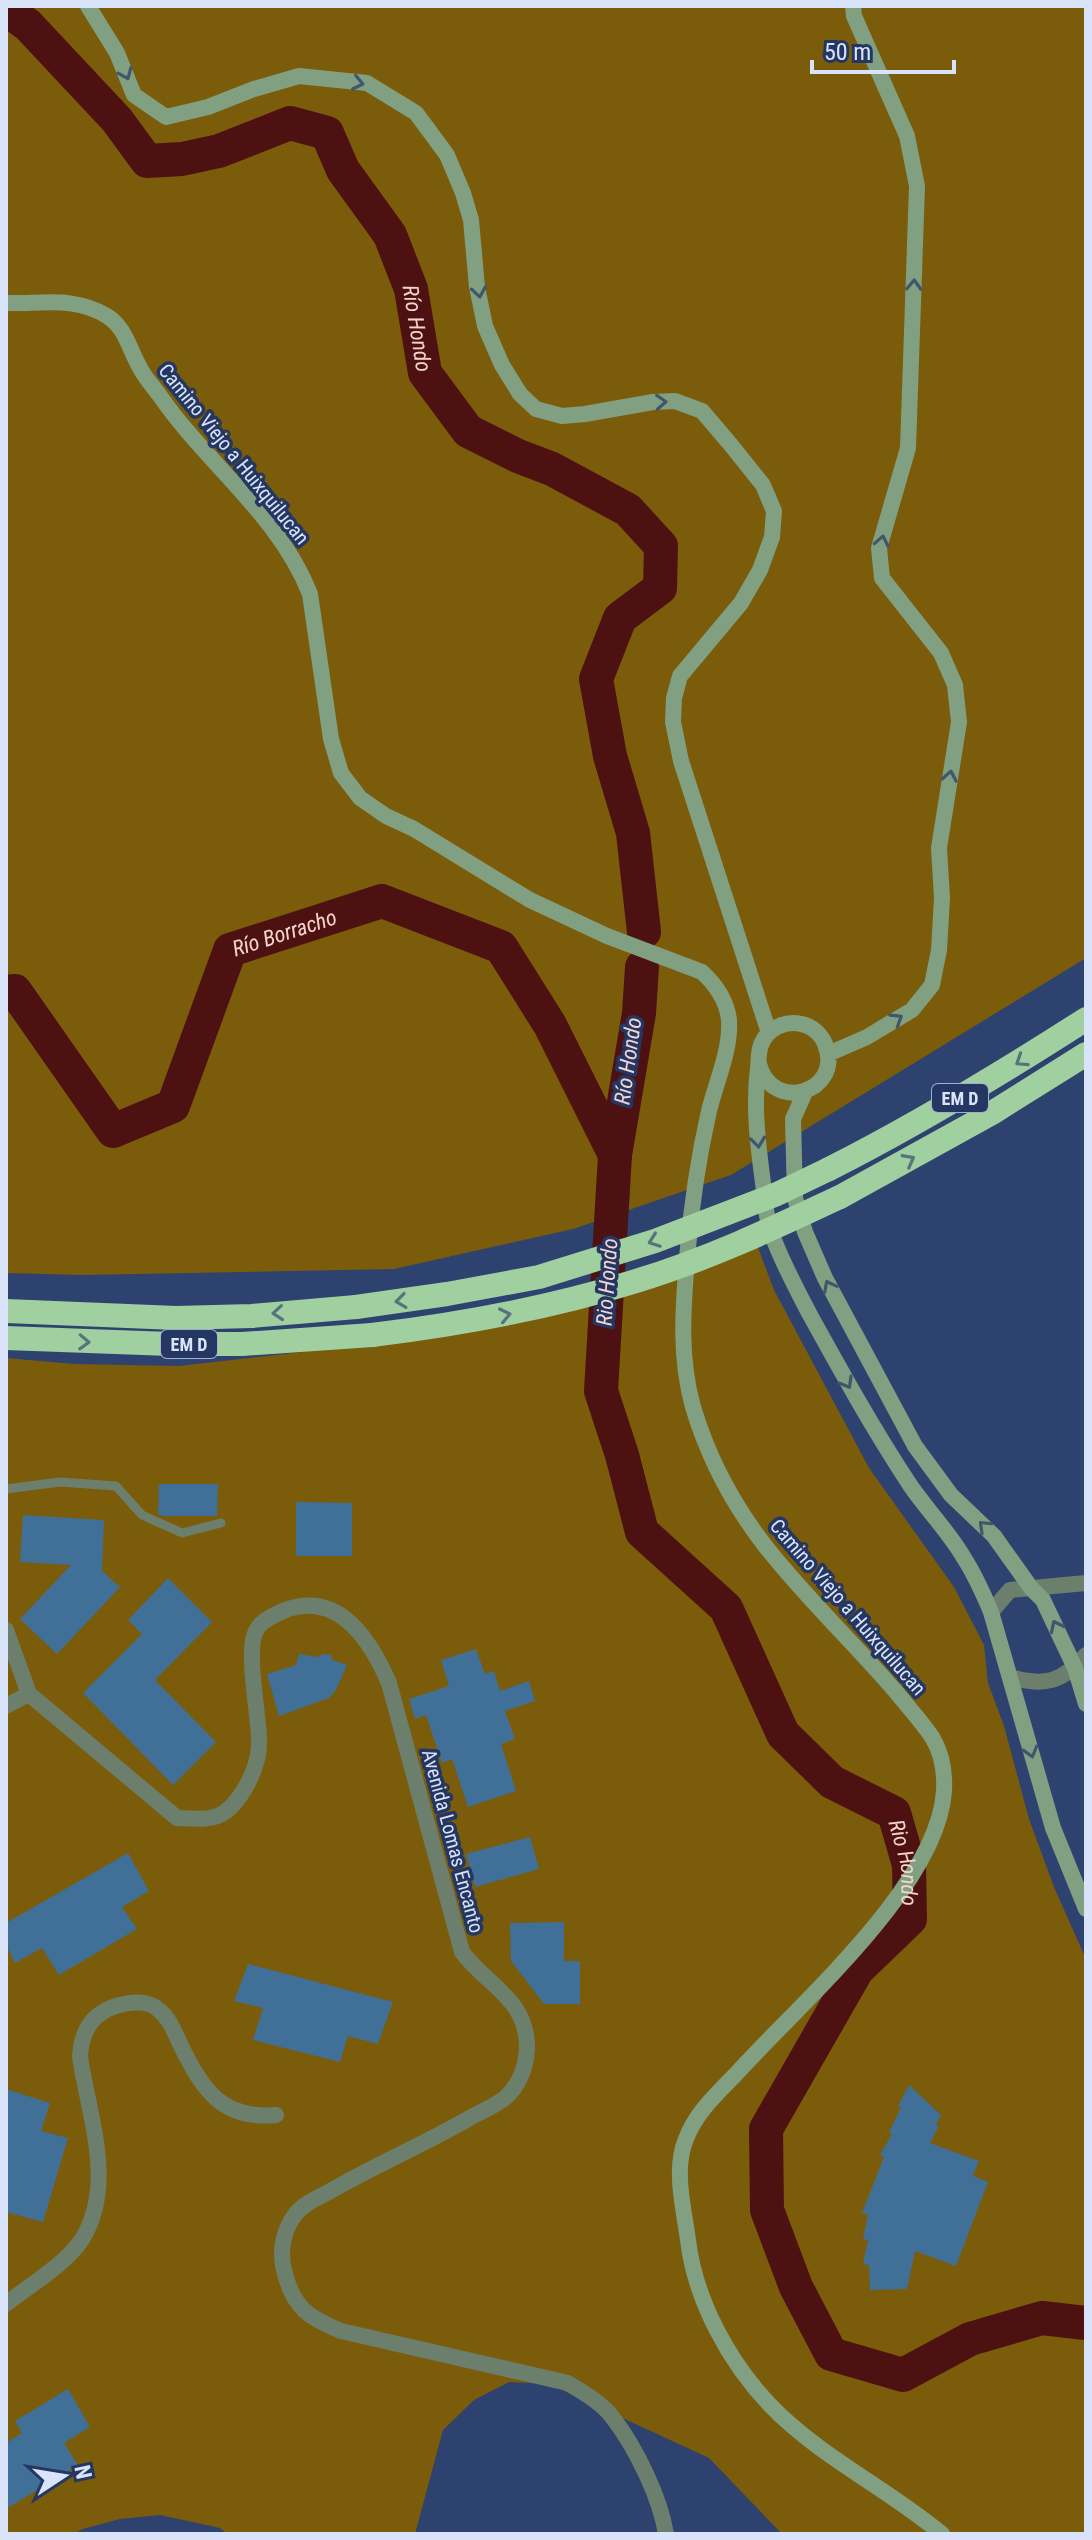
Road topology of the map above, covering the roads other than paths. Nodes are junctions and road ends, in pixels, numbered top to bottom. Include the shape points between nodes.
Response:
1 (88, 6) edge
2 (853, 6) edge
3 (6, 303) edge
4 (1086, 1019) edge
5 (769, 1033) junction
6 (828, 1054) junction
7 (1086, 1054) edge
8 (759, 1064) junction
9 (805, 1092) junction
10 (6, 1311) edge
11 (6, 1338) edge
12 (6, 1489) edge
13 (221, 1523) dead end
14 (1086, 1583) edge
15 (1031, 1588) junction
16 (991, 1612) junction
17 (6, 1630) edge
18 (1081, 1662) edge
19 (1010, 1677) junction
20 (29, 1694) junction
21 (1086, 1704) edge
22 (6, 1706) edge
23 (1086, 1909) edge
24 (276, 2115) dead end
25 (6, 2304) edge
26 (666, 2534) edge
27 (942, 2534) edge

1 -> 5 main road via 117,53 134,95 166,117 299,76 367,83 416,113 447,155 463,193 485,326 520,394 536,409 562,416 675,401 702,411 763,485 774,511 772,537 760,570 741,603 680,676 673,722
6 -> 2 main road via 912,1010 932,985 942,898 939,848 959,722 955,685 941,653 882,578 879,548 908,448 917,186 907,136
3 - 27 main road, Camino Viejo a Huixquilucan via 81,304 119,325 139,367 179,423 260,511 310,594 331,739 341,773 360,798 530,900 702,972 724,1000 729,1031 692,1196 682,1324 694,1409 734,1501 767,1548 932,1738 942,1759 944,1792 927,1848 900,1893 699,2114 684,2141 680,2168 689,2250 706,2310 725,2347 770,2405 836,2461
4 -> 10 highway, EM D, bridge via 909,1129 777,1194 655,1241 539,1277 356,1307 252,1316
5 - 6 main road via 801,1024 816,1031
5 - 8 main road
6 - 9 main road via 823,1077
11 -> 7 highway, EM D, bridge via 242,1344 372,1335 506,1315 636,1281 840,1197
8 - 9 main road via 773,1087
8 -> 16 main road via 757,1131 769,1226 842,1373 912,1487 964,1557
15 -> 9 main road via 994,1536 951,1495 915,1446 825,1278 795,1198 793,1119
12 - 13 lane via 60,1482 116,1486 142,1515 182,1533
14 - 15 street
15 - 16 street via 1010,1590
18 -> 15 main road
16 - 19 main road
17 - 20 street
18 - 19 street via 1051,1682
18 - 21 main road
19 -> 23 main road via 1053,1828
20 - 22 street
20 - 26 street, Avenida Lomas Encanto via 177,1818 208,1820 232,1809 251,1779 259,1746 252,1648 257,1629 276,1613 321,1606 364,1636 389,1683 462,1952 520,2014 527,2050 522,2076 506,2097 303,2207 283,2240 288,2288 298,2306 341,2331 568,2383 592,2398 613,2417 649,2480
24 - 25 street via 257,2117 214,2100 157,2008 134,2003 97,2017 81,2042 80,2056 100,2176 93,2211 80,2241

